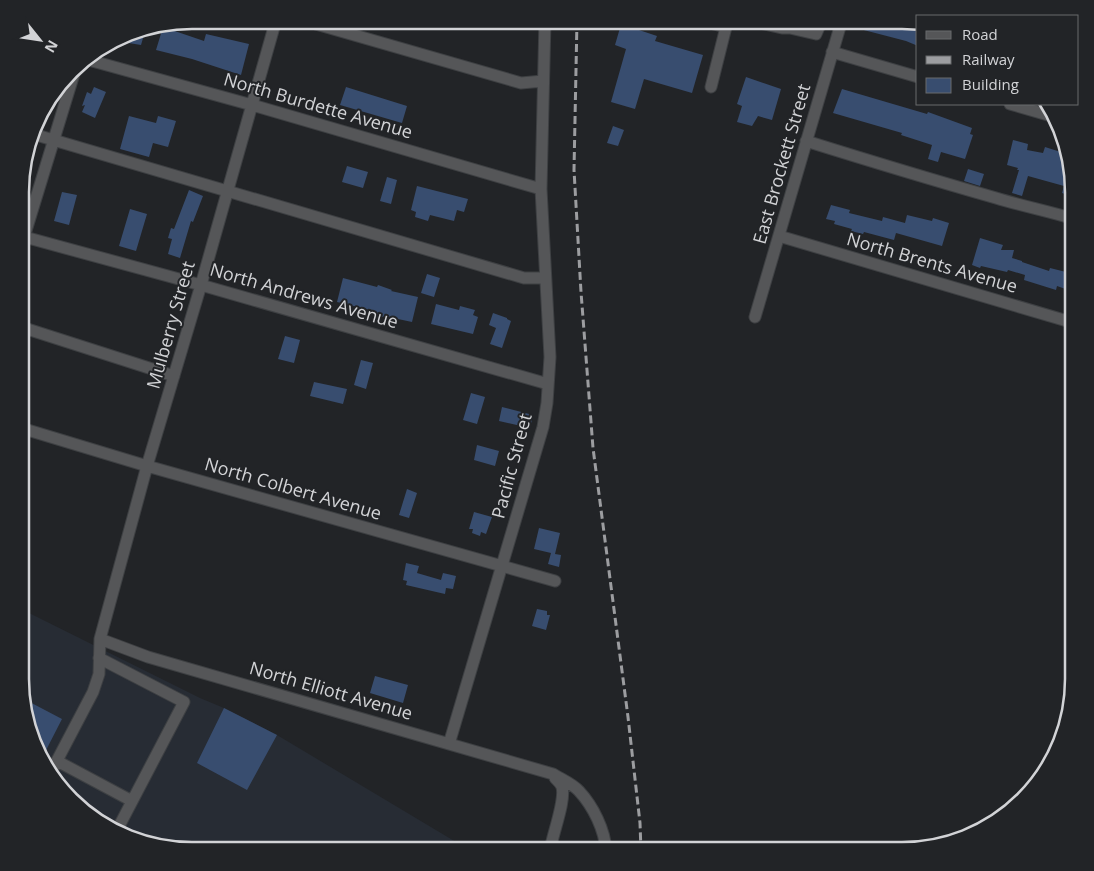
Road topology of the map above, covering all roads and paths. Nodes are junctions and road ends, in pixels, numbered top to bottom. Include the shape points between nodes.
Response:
1 (273, 29) edge
2 (333, 29) edge
3 (545, 29) edge
4 (727, 29) edge
5 (804, 29) edge
6 (818, 29) edge
7 (839, 29) edge
8 (832, 52) junction
9 (93, 61) edge
10 (916, 76) edge
11 (72, 81) edge
12 (543, 81) junction
13 (711, 87) dead end
14 (252, 105) junction
15 (1013, 105) edge
16 (1045, 114) edge
17 (38, 136) edge
18 (54, 140) junction
19 (806, 141) junction
20 (541, 189) junction
21 (228, 191) junction
22 (1065, 217) edge
23 (29, 218) edge
24 (779, 236) junction
25 (29, 242) edge
26 (545, 278) junction
27 (201, 285) junction
28 (754, 316) dead end
29 (1065, 320) edge
30 (29, 330) edge
31 (174, 376) junction
32 (548, 384) junction
33 (29, 430) edge
34 (147, 466) junction
35 (502, 565) junction
36 (556, 581) dead end
37 (100, 639) junction
38 (99, 658) junction
39 (449, 744) junction
40 (56, 761) junction
41 (54, 766) edge
42 (553, 774) junction
43 (132, 800) junction
44 (120, 825) edge
45 (551, 842) edge
46 (605, 842) edge

1 - 14 street, Mulberry Street
2 - 12 street via 521,83
3 - 12 street, Pacific Street
4 - 13 street
5 - 6 street via 816,34
7 - 8 street, East Brockett Street
8 - 10 street
8 - 19 street, East Brockett Street
9 - 14 street, North Burdette Avenue
11 - 18 street
12 - 20 street, Pacific Street
14 - 20 street, North Burdette Avenue
14 - 21 street, Mulberry Street
15 - 16 street
17 - 18 street
18 - 21 street
18 - 23 street
19 - 22 street
19 - 24 street, East Brockett Street
20 - 26 street, Pacific Street
21 - 26 street via 524,278
21 - 27 street, Mulberry Street
24 - 28 street, East Brockett Street
24 - 29 street, North Brents Avenue
25 - 27 street, North Andrews Avenue
26 - 32 street, Pacific Street via 550,357
27 - 31 street, Mulberry Street
27 - 32 street, North Andrews Avenue
30 - 31 street
31 - 34 street, Mulberry Street
32 - 35 street, Pacific Street via 543,426
33 - 34 street, North Colbert Avenue
34 - 35 street, North Colbert Avenue
34 - 37 street, Mulberry Street
35 - 36 street, North Colbert Avenue
35 - 39 street, Pacific Street
37 - 38 street, Mulberry Street
37 - 39 street, North Elliott Avenue via 148,657
38 - 40 street, Mulberry Street via 99,674 93,692
38 - 43 street via 184,702
39 - 42 street, North Elliott Avenue
40 - 41 street, Mulberry Street
40 - 43 street
42 - 45 street via 562,786 563,797
42 - 46 street, North Elliott Avenue via 578,789 594,811
43 - 44 street

